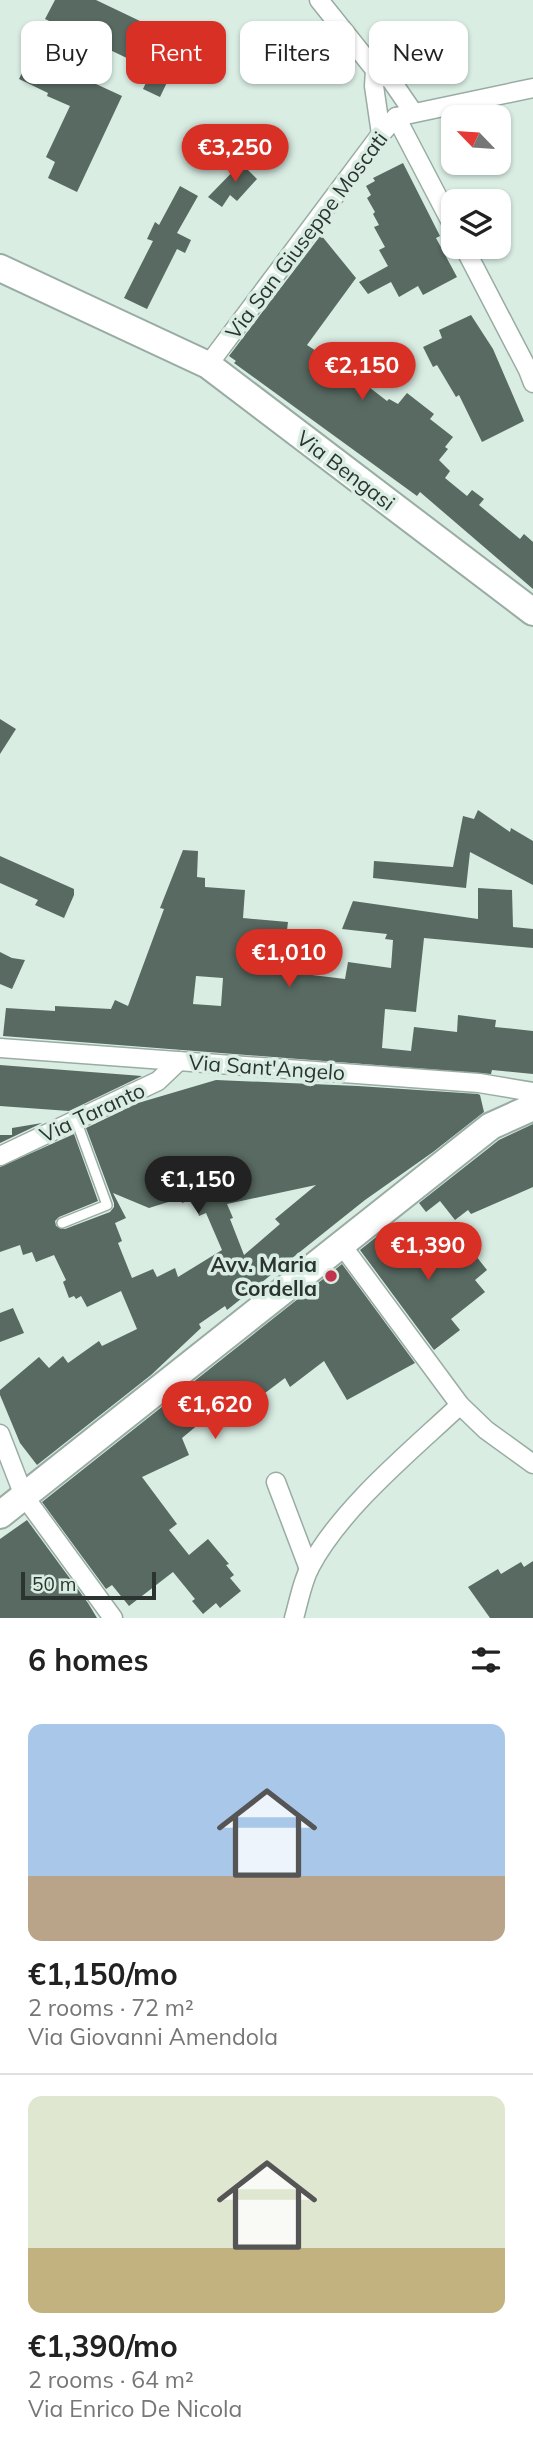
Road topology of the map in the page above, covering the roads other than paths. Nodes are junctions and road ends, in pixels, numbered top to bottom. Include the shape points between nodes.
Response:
1 (319, 0) edge
2 (369, 64) edge
3 (374, 84) edge
4 (393, 84) edge
5 (533, 88) edge
6 (405, 115) junction
7 (381, 134) junction
8 (441, 198) edge
9 (470, 259) edge
10 (0, 268) edge
11 (208, 365) junction
12 (531, 374) edge
13 (533, 612) edge
14 (0, 1048) edge
15 (179, 1061) junction
16 (533, 1092) edge
17 (533, 1107) edge
18 (76, 1120) junction
19 (0, 1156) edge
20 (62, 1223) dead end
21 (341, 1244) junction
22 (460, 1405) junction
23 (0, 1434) edge
24 (533, 1464) edge
25 (276, 1482) dead end
26 (24, 1496) junction
27 (0, 1515) edge
28 (309, 1569) junction
29 (113, 1618) edge
30 (294, 1618) edge

1 - 2 street
3 - 7 street
4 - 6 street
5 - 6 street
6 - 7 street, Via San Giuseppe Moscati
6 - 8 street
7 - 11 street, Via San Giuseppe Moscati
9 - 12 street
10 - 11 street, Via Bengasi
11 - 13 street, Via Bengasi
14 - 15 street, Via Sant'Angelo
15 - 16 street, Via Sant'Angelo via 479,1083
15 - 18 street, Via Taranto via 158,1081
17 - 21 street via 491,1126
18 - 19 street, Via Taranto
18 - 20 lane via 107,1205
21 - 22 street
21 - 26 street
22 - 24 street
22 - 28 street via 331,1532
23 - 26 street
25 - 28 street
26 - 27 street
26 - 29 street
28 - 30 street

